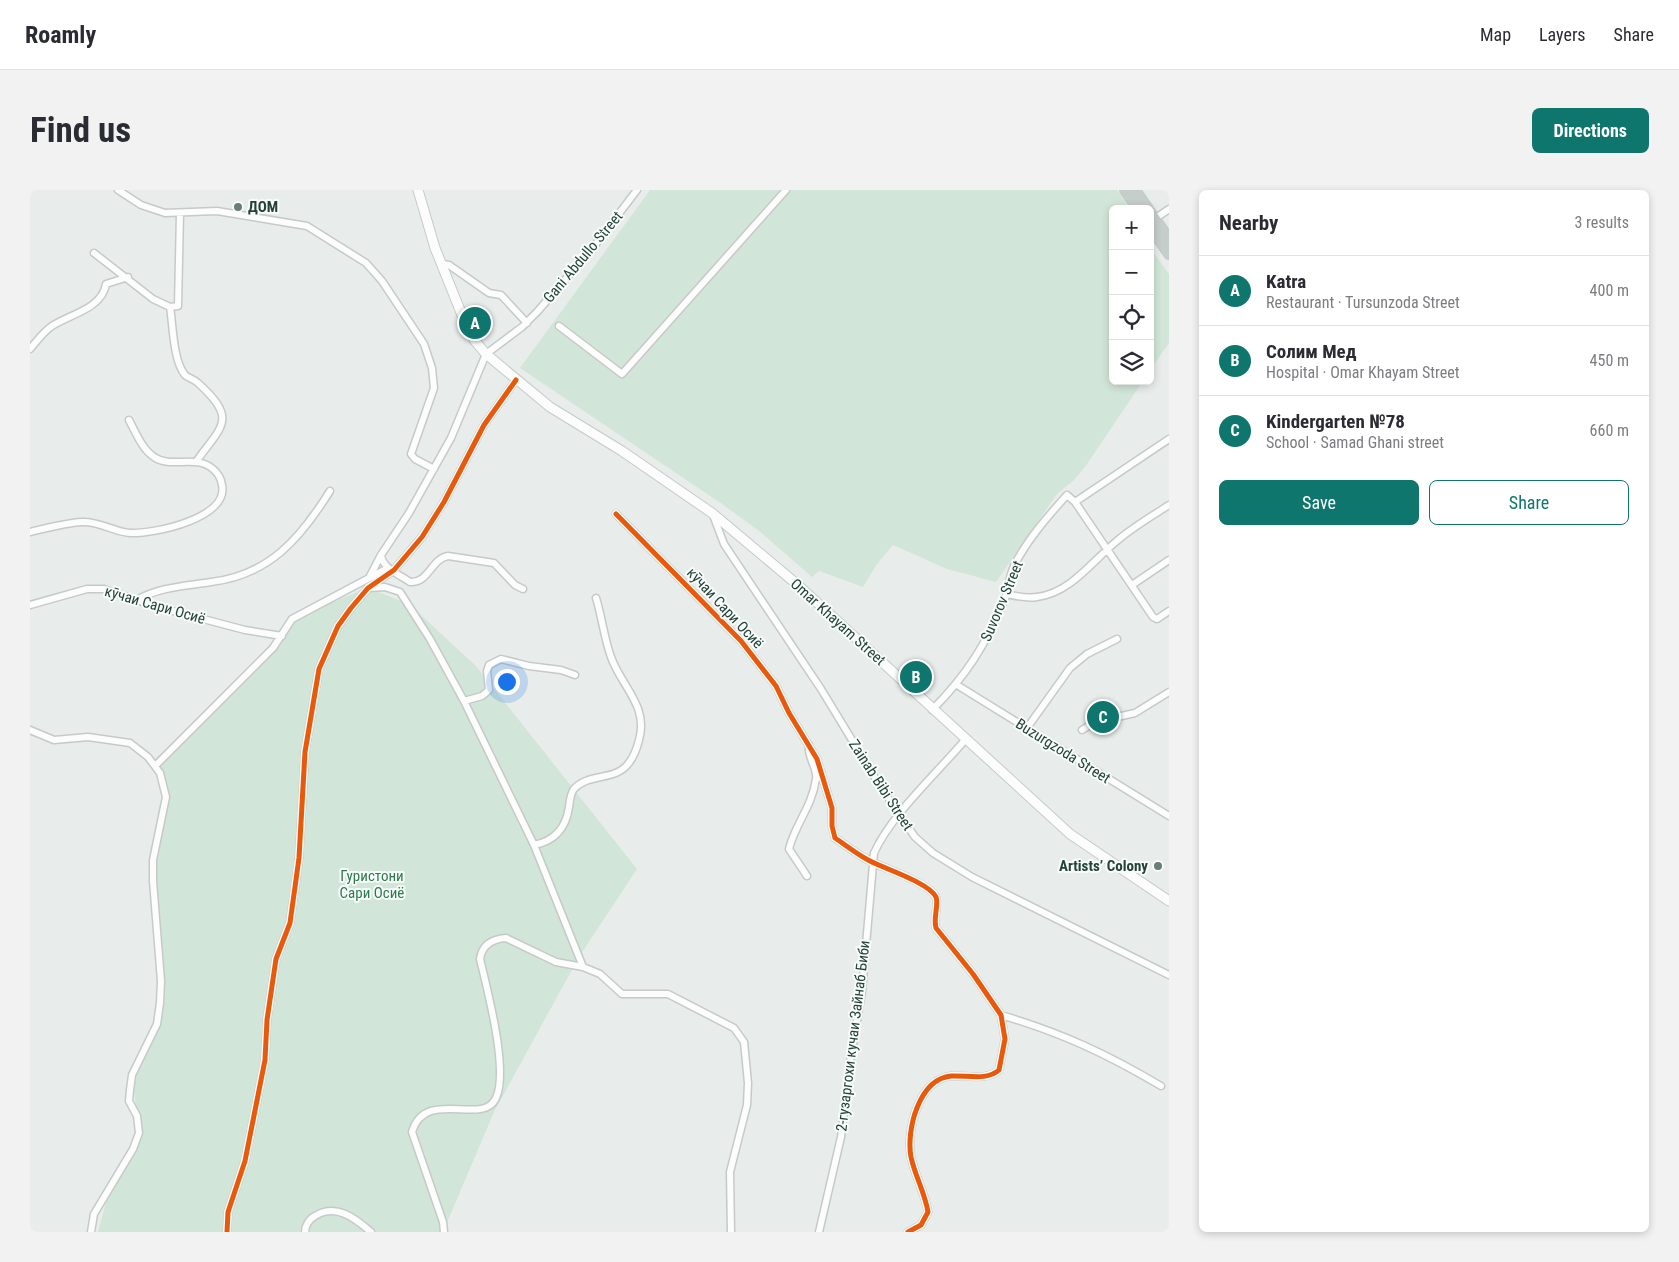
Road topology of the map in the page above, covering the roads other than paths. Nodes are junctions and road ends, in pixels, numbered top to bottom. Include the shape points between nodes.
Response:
1 (118, 190) edge
2 (418, 190) edge
3 (638, 190) edge
4 (786, 190) edge
5 (1125, 190) edge
6 (1135, 190) edge
7 (1135, 205) edge
8 (1144, 205) edge
9 (1169, 209) edge
10 (180, 213) junction
11 (1154, 216) edge
12 (1154, 222) edge
13 (1154, 224) edge
14 (1169, 239) edge
15 (94, 253) dead end
16 (1169, 254) edge
17 (441, 264) junction
18 (128, 277) junction
19 (170, 307) junction
20 (527, 323) junction
21 (559, 326) dead end
22 (30, 349) edge
23 (486, 354) junction
24 (516, 380) junction
25 (129, 420) dead end
26 (1169, 439) edge
27 (196, 462) junction
28 (434, 469) junction
29 (330, 491) dead end
30 (1075, 502) junction
31 (1169, 505) edge
32 (712, 513) junction
33 (616, 514) dead end
34 (30, 532) edge
35 (1107, 549) junction
36 (381, 555) junction
37 (1169, 560) edge
38 (391, 569) junction
39 (370, 576) junction
40 (1132, 585) junction
41 (368, 588) junction
42 (523, 589) dead end
43 (1006, 594) junction
44 (596, 598) dead end
45 (137, 600) junction
46 (30, 606) edge
47 (1169, 611) edge
48 (282, 636) junction
49 (1117, 639) dead end
50 (575, 675) dead end
51 (957, 685) junction
52 (1169, 692) edge
53 (464, 700) junction
54 (932, 710) junction
55 (1027, 728) junction
56 (30, 730) edge
57 (1082, 730) dead end
58 (965, 740) junction
59 (809, 745) junction
60 (155, 766) junction
61 (898, 815) junction
62 (1169, 816) edge
63 (534, 845) junction
64 (872, 862) junction
65 (807, 876) dead end
66 (1169, 901) edge
67 (583, 967) junction
68 (1169, 975) edge
69 (1001, 1015) junction
70 (1162, 1086) dead end
71 (91, 1232) edge
72 (227, 1232) edge
73 (305, 1232) edge
74 (371, 1232) edge
75 (444, 1232) edge
76 (731, 1232) edge
77 (819, 1232) edge
78 (908, 1232) edge

1 - 10 street via 140,205
2 - 17 main road, Omar Khayam Street
3 - 20 street, Gani Abdullo Street
4 - 21 street via 622,374
5 - 7 highway
6 - 8 highway
9 - 11 street
10 - 19 street via 178,306
10 - 28 street via 217,210 307,226 366,263 382,281 424,344 432,368 434,388 412,454
12 - 14 highway
13 - 16 highway
15 - 18 street
17 - 20 street via 449,265 489,293 501,295
17 - 23 main road, Omar Khayam Street via 464,320
18 - 19 street via 153,299
18 - 22 street via 106,284 104,293 96,301 51,327
19 - 27 street via 182,369 186,377 198,383 211,397 222,413 219,433
20 - 23 street, Gani Abdullo Street
23 - 24 main road, Omar Khayam Street
23 - 28 street via 466,406
24 - 32 main road, Omar Khayam Street via 550,408 622,451
24 - 38 street via 484,425 444,502 422,536
25 - 27 street via 144,448 156,458 170,462
26 - 30 street
27 - 34 street via 214,469 221,478 223,491 215,507 190,520 157,531 131,533 84,522
28 - 36 street
29 - 45 street via 292,544 245,575 164,589
30 - 35 street
30 - 43 street, Suvorov Street via 1067,495 1048,517 1014,565
31 - 35 street
32 - 54 main road, Omar Khayam Street via 799,586
32 - 61 street, Zainab Bibi Street via 724,544 821,689
33 - 59 street, кӯчаи Сари Осиё via 741,641 776,686
35 - 40 street
35 - 43 street via 1086,570 1054,592 1028,598
36 - 38 street via 383,563
36 - 39 street
37 - 40 street
38 - 39 street
38 - 41 street
38 - 42 street via 415,582 422,580 444,556 488,561
39 - 48 street via 299,614
40 - 47 street via 1155,619
41 - 53 street via 385,587 400,592
41 - 72 street via 338,626 319,669 310,710 299,858 290,923 276,959 266,1020 265,1060 245,1160 228,1212
43 - 51 street, Suvorov Street via 982,648
44 - 63 street via 612,659 639,707 641,733 628,764 613,774 581,783 572,792 564,826 553,838
45 - 46 street, кӯчаи Сари Осиё via 104,589 87,589
45 - 48 street, кӯчаи Сари Осиё via 245,630
48 - 60 street
49 - 55 street via 1087,654 1070,668
50 - 53 street via 501,659 489,664 489,690
51 - 54 street, Suvorov Street
51 - 55 street, Buzurgzoda Street
52 - 57 street via 1135,713 1095,722
53 - 63 street
54 - 58 main road, Omar Khayam Street
55 - 62 street, Buzurgzoda Street
56 - 60 street via 54,740 88,737 130,743
58 - 61 street, 2-гузаргохи кучаи Зайнаб Биби
58 - 66 main road, Omar Khayam Street via 1070,834
59 - 64 street, кӯчаи Сари Осиё via 828,789 836,838
59 - 65 street via 808,753 817,777 808,809 789,849
60 - 71 street via 166,797 153,860 161,982 157,1024 132,1075 130,1101 137,1116 139,1133 133,1149 94,1214
61 - 64 street, 2-гузаргохи кучаи Зайнаб Биби via 880,841
61 - 68 street, Zainab Bibi Street via 933,853 972,877
63 - 67 street
64 - 69 street, кӯчаи Сари Осиё via 903,874 933,893 937,901 936,928
64 - 77 street, 2-гузаргохи кучаи Зайнаб Биби via 862,991 841,1137
67 - 75 street via 556,962 506,938 488,943 481,950 480,959 498,1041 499,1091 496,1099 488,1107 480,1109 435,1109 420,1118 412,1132
67 - 76 street via 600,974 622,994 668,994 734,1028 741,1035 746,1051 747,1105 730,1172
69 - 70 street via 1068,1037 1108,1055
69 - 78 street via 1005,1039 1000,1070 990,1076 942,1078 927,1088 921,1097 909,1141 928,1212 921,1225
73 - 74 street via 312,1217 334,1210 356,1219

